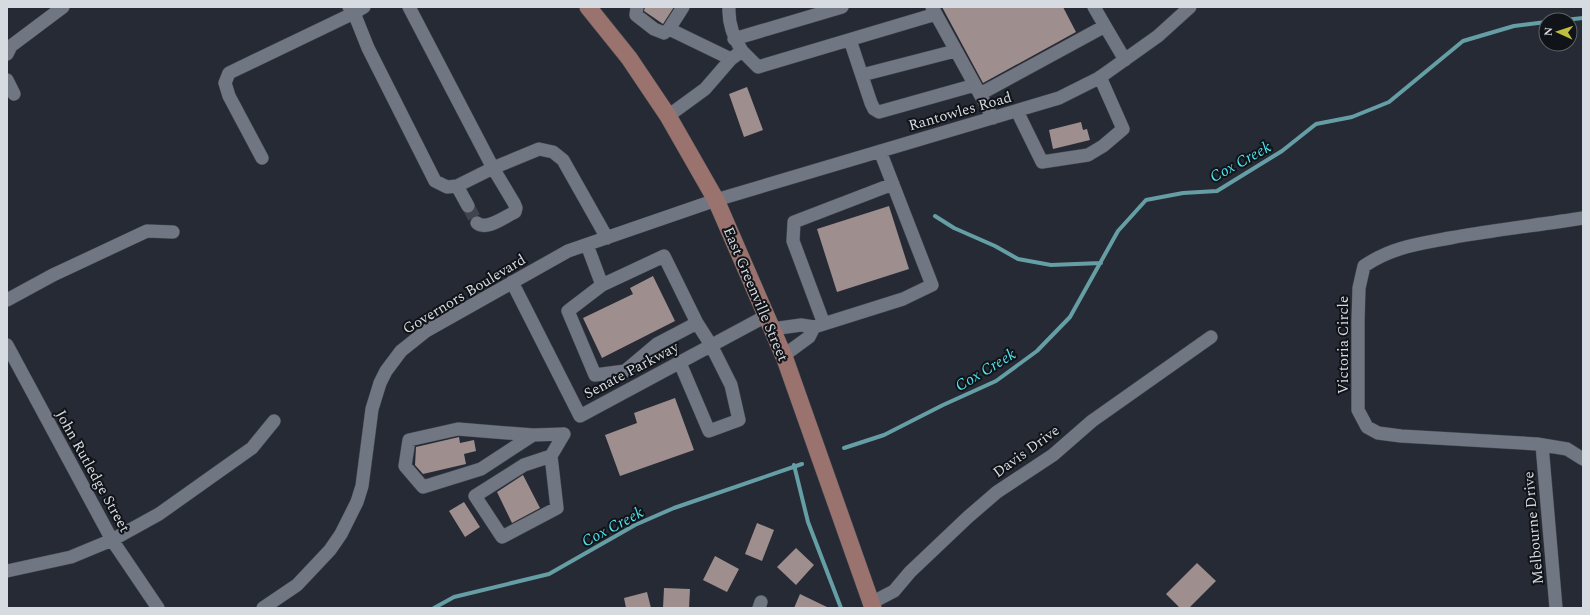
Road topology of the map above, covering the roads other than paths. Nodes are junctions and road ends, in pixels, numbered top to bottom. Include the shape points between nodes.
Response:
1 (63, 7) edge
2 (409, 7) edge
3 (637, 7) edge
4 (683, 7) edge
5 (729, 7) edge
6 (842, 7) edge
7 (1094, 7) edge
8 (1188, 8) edge
9 (356, 9) edge
10 (593, 9) edge
11 (934, 10) edge
12 (1105, 26) junction
13 (670, 29) junction
14 (734, 38) junction
15 (850, 40) junction
16 (742, 51) junction
17 (955, 51) junction
18 (7, 54) edge
19 (731, 59) junction
20 (1125, 60) junction
21 (862, 75) junction
22 (1100, 77) junction
23 (7, 80) edge
24 (977, 90) junction
25 (14, 94) dead end
26 (1017, 111) junction
27 (668, 116) junction
28 (993, 118) junction
29 (880, 151) junction
30 (262, 158) dead end
31 (493, 168) junction
32 (893, 184) junction
33 (457, 186) junction
34 (716, 200) junction
35 (468, 206) tunnel mouth
36 (1583, 218) edge
37 (477, 223) dead end
38 (173, 232) dead end
39 (607, 238) junction
40 (587, 245) junction
41 (512, 282) junction
42 (602, 285) junction
43 (7, 300) edge
44 (769, 322) junction
45 (697, 323) junction
46 (819, 325) junction
47 (1211, 337) dead end
48 (7, 345) edge
49 (711, 345) junction
50 (783, 356) junction
51 (680, 362) junction
52 (274, 421) dead end
53 (532, 436) junction
54 (1542, 444) junction
55 (551, 456) junction
56 (1583, 459) edge
57 (112, 540) junction
58 (7, 571) edge
59 (872, 605) edge
60 (158, 608) edge
61 (263, 608) edge
62 (1556, 608) edge

1 - 18 street via 11,46
2 - 31 street
3 - 13 street via 636,15 647,25 664,33
4 - 13 street
5 - 14 street via 728,20
6 - 14 street
7 - 12 street
8 - 20 street, Rantowles Road via 1158,36
9 - 30 street via 229,73 225,82 229,96
9 - 33 street via 368,48 435,181 447,186
10 - 27 main road, East Greenville Street
11 - 15 street
11 - 17 street
12 - 20 street
12 - 24 street
13 - 19 street
14 - 16 street
15 - 16 street via 758,67
15 - 21 street
16 - 19 street
17 - 21 street
17 - 24 street
19 - 27 street via 704,89
20 - 22 street, Rantowles Road
21 - 24 street via 871,103 879,112
22 - 26 street, Rantowles Road via 1059,98
22 - 26 street via 1123,129 1088,155 1042,162
23 - 25 street
24 - 28 street
26 - 28 street, Rantowles Road
27 - 34 main road, East Greenville Street
28 - 29 street, Rantowles Road
29 - 32 street
29 - 34 street, Rantowles Road
31 - 33 street
31 - 37 street via 514,203 515,212 487,226
31 - 39 street via 539,149 553,152 563,160
32 - 46 street via 794,222 792,241
32 - 46 street via 932,285 903,299
33 - 35 street
34 - 39 street, Governors Boulevard
34 - 44 main road, East Greenville Street
36 - 54 street, Victoria Circle via 1398,248 1378,256 1364,266 1359,288 1358,410 1367,427 1378,433 1401,436
38 - 43 street via 147,231 53,275
39 - 40 street, Governors Boulevard
40 - 41 street, Governors Boulevard via 568,251
40 - 42 street
41 - 51 street, Senate Parkway via 580,416
41 - 61 street, Governors Boulevard via 426,331 393,361 383,377 376,396 362,486 350,518 330,550 297,585
42 - 45 street via 664,256
42 - 45 street via 568,311 595,375 625,371 657,344
44 - 46 street, Senate Parkway
44 - 49 street, Senate Parkway
44 - 50 main road, East Greenville Street
45 - 49 street
46 - 50 street via 809,337
47 - 59 street, Davis Drive via 1092,421 1053,455 997,492 921,562 894,591
48 - 57 street, John Rutledge Street
49 - 51 street, Senate Parkway
49 - 51 street via 731,385 739,420 709,431
50 - 59 main road, East Greenville Street
52 - 57 street via 252,448 159,514
53 - 53 street via 458,429 409,440 406,466 423,487 481,469
53 - 55 street via 564,434
54 - 56 street, Victoria Circle via 1567,449
54 - 62 street, Melbourne Drive
55 - 55 street via 557,508 502,537 475,496 524,465
57 - 58 street via 71,557
57 - 60 street, John Rutledge Street

